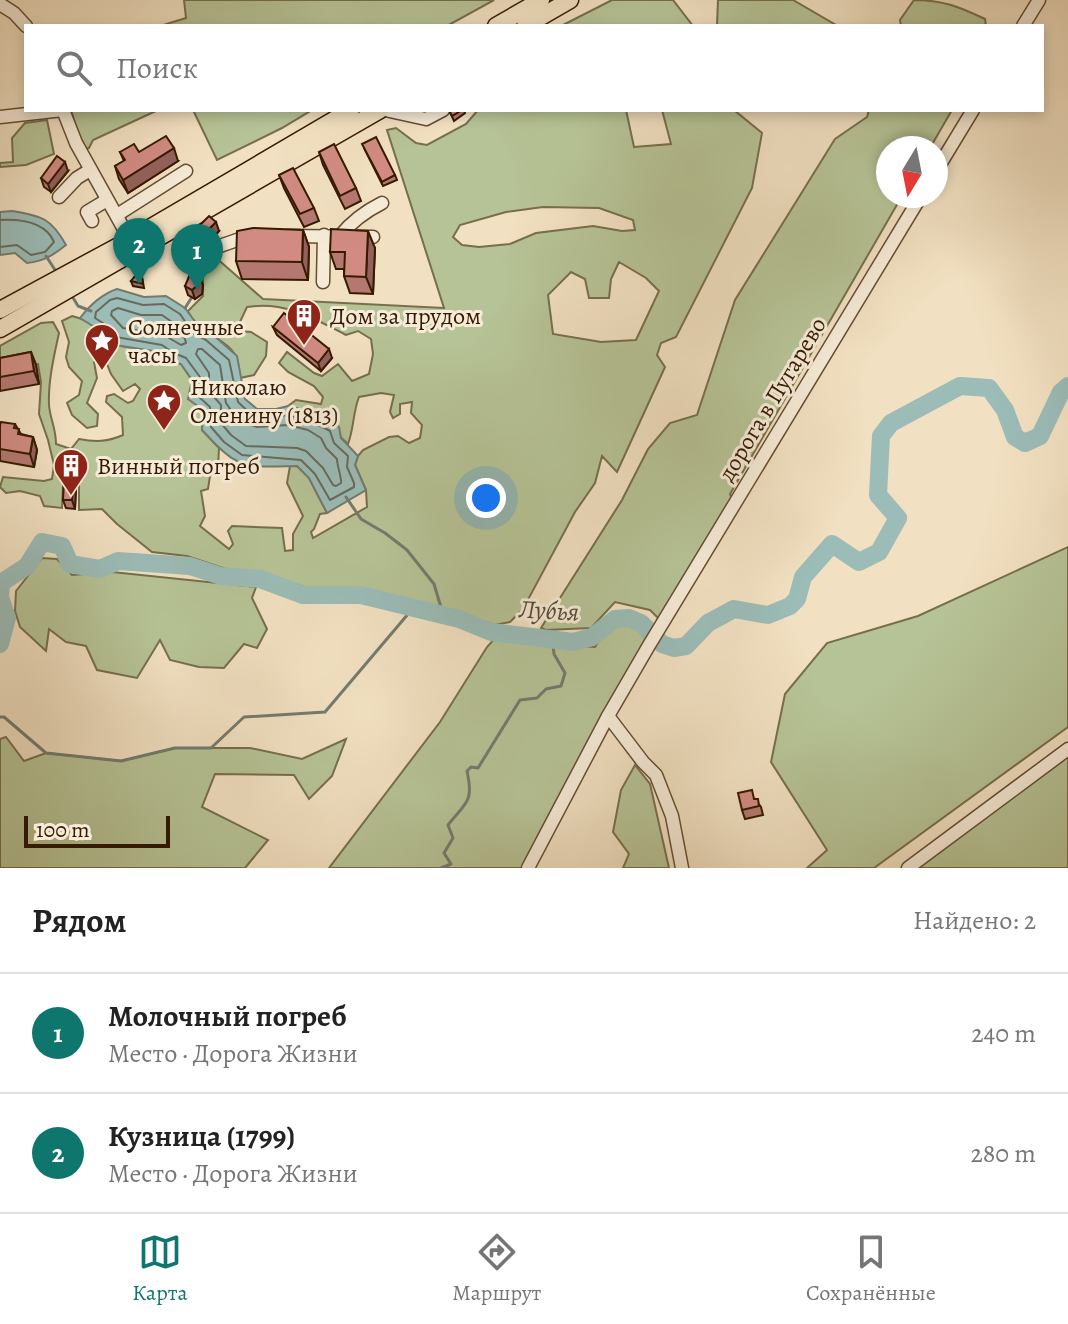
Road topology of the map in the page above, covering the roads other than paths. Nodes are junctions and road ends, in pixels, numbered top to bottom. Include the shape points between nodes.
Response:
1 (541, 0) edge
2 (570, 0) edge
3 (1039, 0) edge
4 (0, 4) edge
5 (24, 24) edge
6 (499, 24) edge
7 (528, 24) edge
8 (1024, 24) edge
9 (45, 112) edge
10 (64, 112) edge
11 (348, 112) edge
12 (380, 112) edge
13 (409, 112) edge
14 (439, 112) edge
15 (972, 112) edge
16 (0, 117) edge
17 (948, 151) edge
18 (90, 170) junction
19 (186, 171) dead end
20 (59, 197) dead end
21 (107, 200) junction
22 (382, 203) dead end
23 (914, 208) edge
24 (117, 215) junction
25 (92, 221) dead end
26 (177, 228) junction
27 (324, 235) junction
28 (262, 236) edge
29 (276, 236) edge
30 (340, 236) junction
31 (373, 237) dead end
32 (130, 240) junction
33 (81, 274) junction
34 (323, 282) dead end
35 (41, 296) junction
36 (0, 310) edge
37 (0, 329) edge
38 (608, 716) junction
39 (1068, 749) edge
40 (528, 868) edge
41 (682, 868) edge
42 (908, 868) edge

1 - 6 main road
2 - 7 main road
3 - 8 street
4 - 5 street
9 - 16 street
10 - 18 street
11 - 32 main road
12 - 26 main road
13 - 14 street via 426,119
15 - 17 street
18 - 20 street
18 - 21 street
19 - 24 street
21 - 24 street
21 - 25 street via 87,212
22 - 30 street via 352,221
23 - 38 street, дорога в Пугарево
24 - 32 street
26 - 28 street via 197,254
26 - 33 main road
27 - 29 street
27 - 30 street
27 - 34 street
30 - 31 street
32 - 33 main road
33 - 35 main road
35 - 36 main road
35 - 37 main road
38 - 40 street, дорога в Пугарево
38 - 41 street via 656,775 672,816
39 - 42 street

